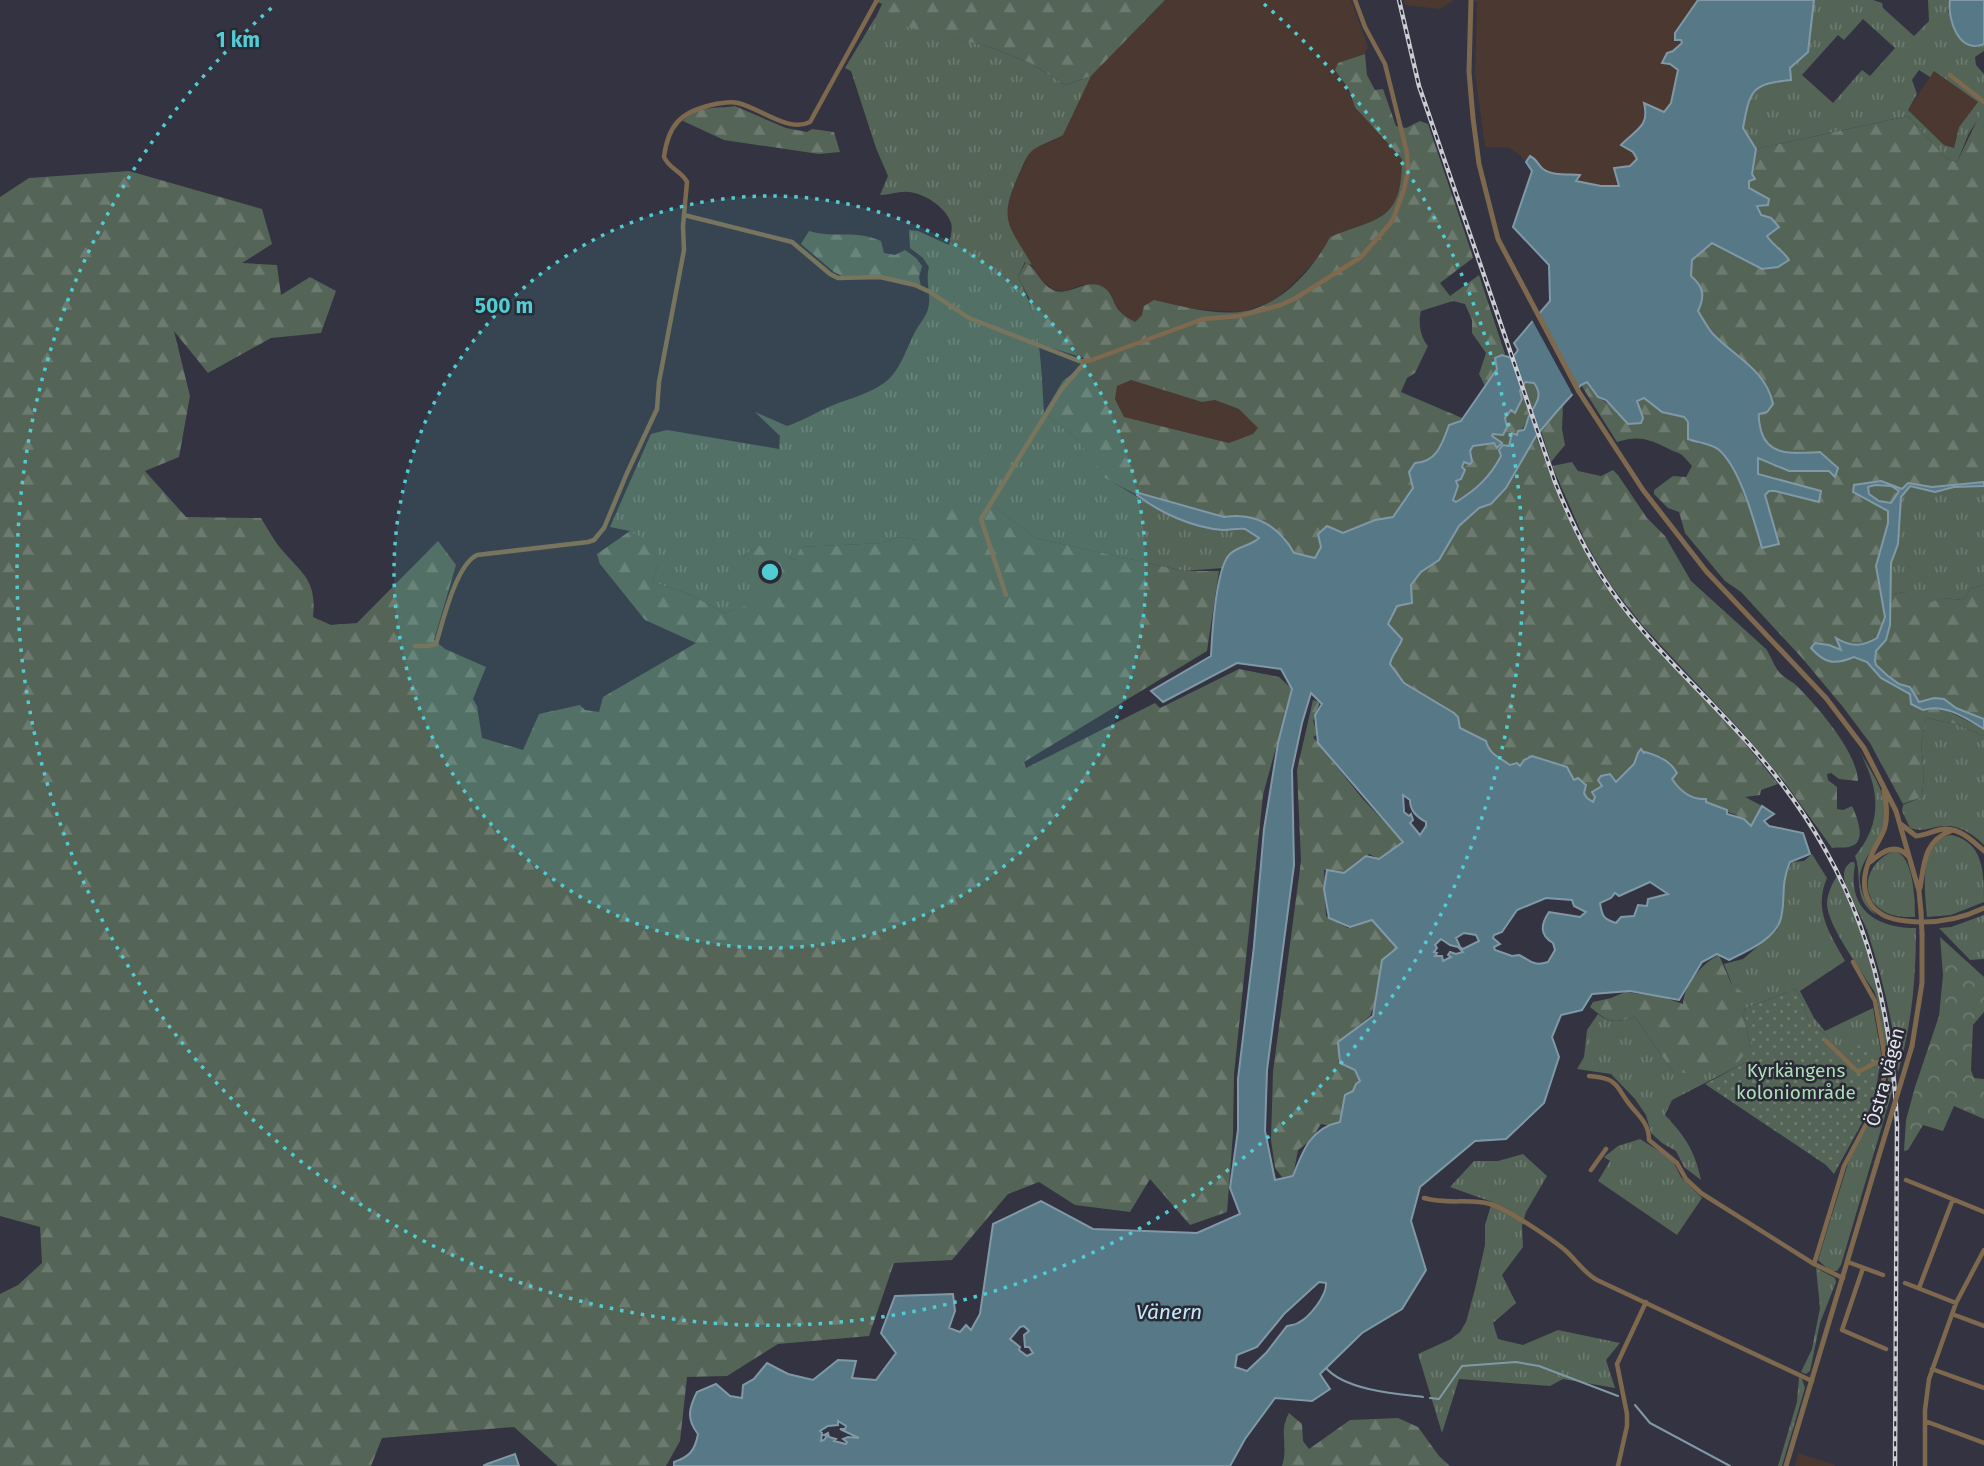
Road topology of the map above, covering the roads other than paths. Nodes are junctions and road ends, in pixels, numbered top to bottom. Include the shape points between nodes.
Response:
1 (877, 0) edge
2 (1355, 0) edge
3 (1471, 0) edge
4 (1950, 75) dead end
5 (1984, 102) edge
6 (684, 215) junction
7 (1087, 361) junction
8 (1006, 595) dead end
9 (415, 646) dead end
10 (1884, 783) junction
11 (1900, 823) junction
12 (1952, 831) junction
13 (1984, 853) edge
14 (1911, 860) junction
15 (1868, 864) junction
16 (1919, 891) junction
17 (1984, 908) edge
18 (1853, 962) dead end
19 (1828, 1042) dead end
20 (1884, 1060) junction
21 (1589, 1076) dead end
22 (1606, 1149) dead end
23 (1591, 1170) dead end
24 (1906, 1181) dead end
25 (1424, 1198) dead end
26 (1952, 1199) junction
27 (1984, 1212) edge
28 (1984, 1250) edge
29 (1848, 1262) junction
30 (1814, 1264) junction
31 (1975, 1265) junction
32 (1863, 1268) junction
33 (1984, 1269) edge
34 (1884, 1275) dead end
35 (1843, 1278) junction
36 (1905, 1283) dead end
37 (1919, 1288) junction
38 (1646, 1303) junction
39 (1956, 1303) junction
40 (1952, 1314) junction
41 (1984, 1326) edge
42 (1886, 1349) dead end
43 (1932, 1368) junction
44 (1812, 1381) junction
45 (1984, 1388) edge
46 (1925, 1421) junction
47 (1984, 1443) edge
48 (1618, 1466) edge
49 (1786, 1466) edge
50 (1926, 1466) edge

1 - 6 street via 810,122 790,124 733,102 681,116 664,157 687,182
2 - 7 street via 1385,64 1407,153 1405,189 1393,220 1361,257 1296,298 1239,316 1203,319
3 - 10 street, Östra vägen via 1469,72 1479,164 1498,239 1533,309 1615,451 1681,542 1831,704
4 - 5 street
6 - 7 street via 792,242 838,278 880,276 915,285 969,318 1066,358
6 - 9 street via 684,250 657,409 604,528 587,542 470,558 461,570 436,644
7 - 8 street via 1061,390 981,519
10 - 11 street, Östra vägen
10 - 15 street via 1887,816
11 - 12 street via 1916,836
11 - 14 street, Östra vägen
12 - 13 street via 1976,843
12 - 16 street via 1930,844
14 - 15 street via 1895,848
14 - 16 street, Östra vägen
15 - 17 street via 1865,894 1889,919 1944,921
16 - 29 street, Östra vägen, bridge via 1922,983 1912,1046
18 - 20 street via 1875,1001
19 - 20 street via 1858,1072
20 - 30 street via 1878,1100 1843,1166
21 - 30 street via 1618,1086 1641,1116 1649,1140 1677,1163 1695,1189
22 - 23 street
24 - 26 street
25 - 38 street via 1494,1206 1560,1247 1591,1277
26 - 27 street
26 - 37 street
28 - 31 street
29 - 32 street
29 - 35 street, Östra vägen
30 - 35 street
31 - 33 street
31 - 39 street
32 - 34 street
32 - 42 street via 1842,1330
35 - 44 street, Östra vägen
36 - 37 street
37 - 39 street
38 - 44 street
38 - 48 street via 1617,1364 1627,1414
39 - 40 street
40 - 41 street
40 - 43 street
43 - 45 street
43 - 46 street
44 - 49 street, Östra vägen
46 - 47 street
46 - 50 street

